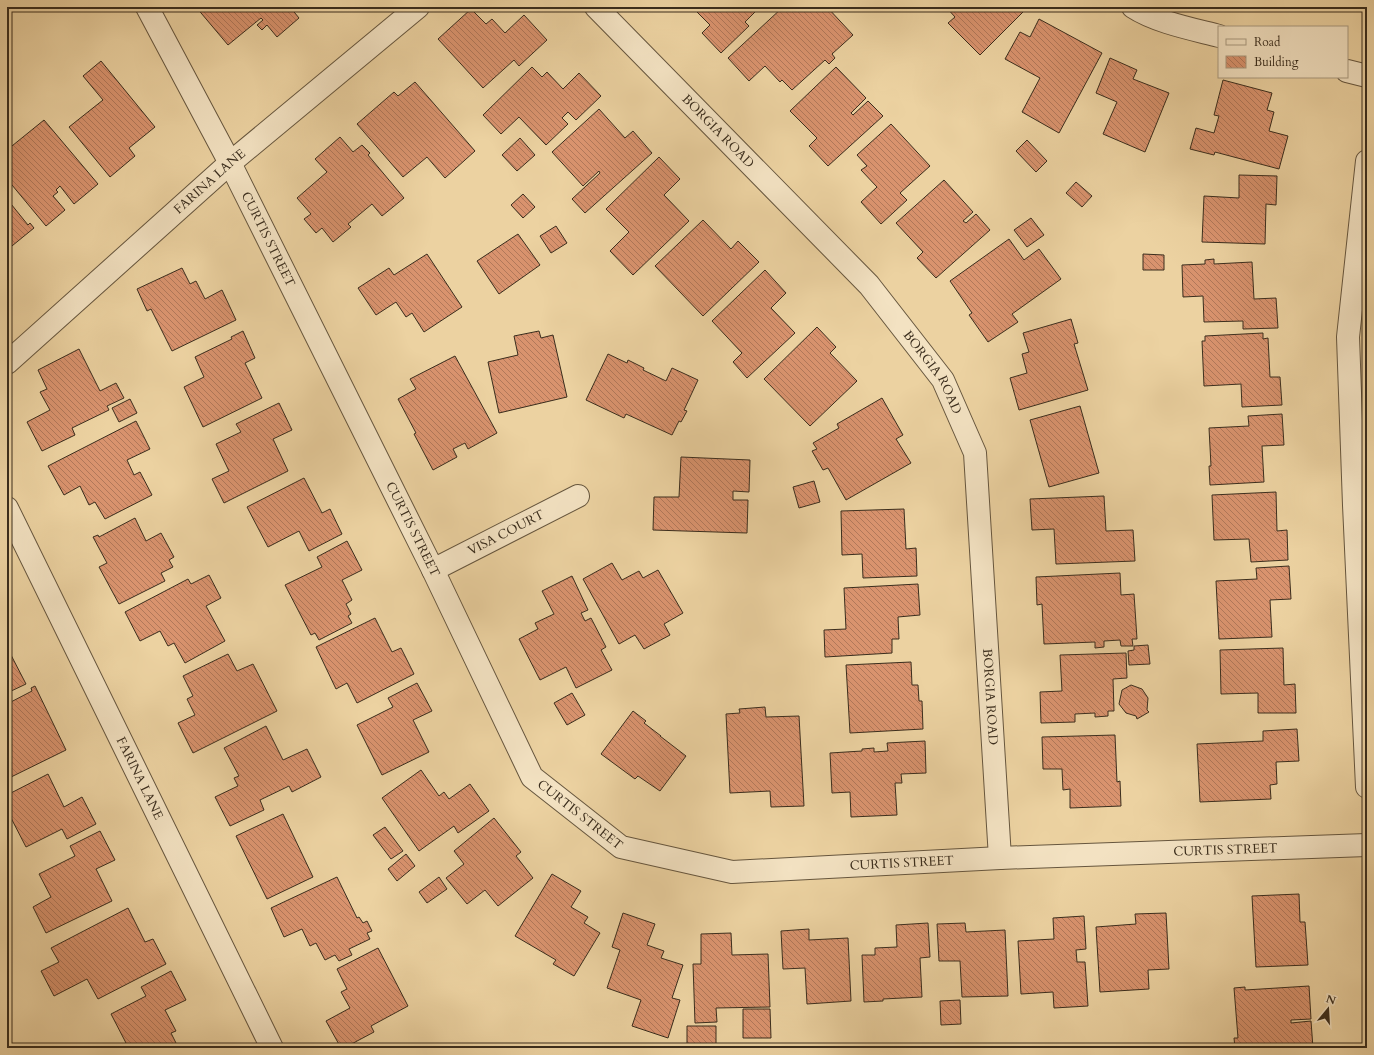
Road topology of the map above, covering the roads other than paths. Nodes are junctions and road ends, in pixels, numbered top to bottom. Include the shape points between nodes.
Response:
1 (147, 7) edge
2 (418, 7) edge
3 (596, 7) edge
4 (1133, 7) edge
5 (1218, 36) edge
6 (1348, 71) edge
7 (1367, 76) edge
8 (1367, 161) edge
9 (230, 163) junction
10 (7, 363) edge
11 (578, 496) dead end
12 (1360, 504) edge
13 (7, 508) edge
14 (434, 570) junction
15 (1367, 787) edge
16 (1367, 845) edge
17 (1000, 858) junction
18 (272, 1048) edge

1 - 9 street, CURTIS STREET
2 - 9 street, FARINA LANE
3 - 17 street, BORGIA ROAD via 869,285 943,380 975,453
4 - 5 street via 1143,14
6 - 7 street
8 - 12 street via 1348,337
9 - 10 street, FARINA LANE
9 - 14 street, CURTIS STREET
11 - 14 street, VISA COURT
12 - 15 street
13 - 18 street, FARINA LANE
14 - 17 street, CURTIS STREET via 532,777 621,847 732,872
16 - 17 street, CURTIS STREET

